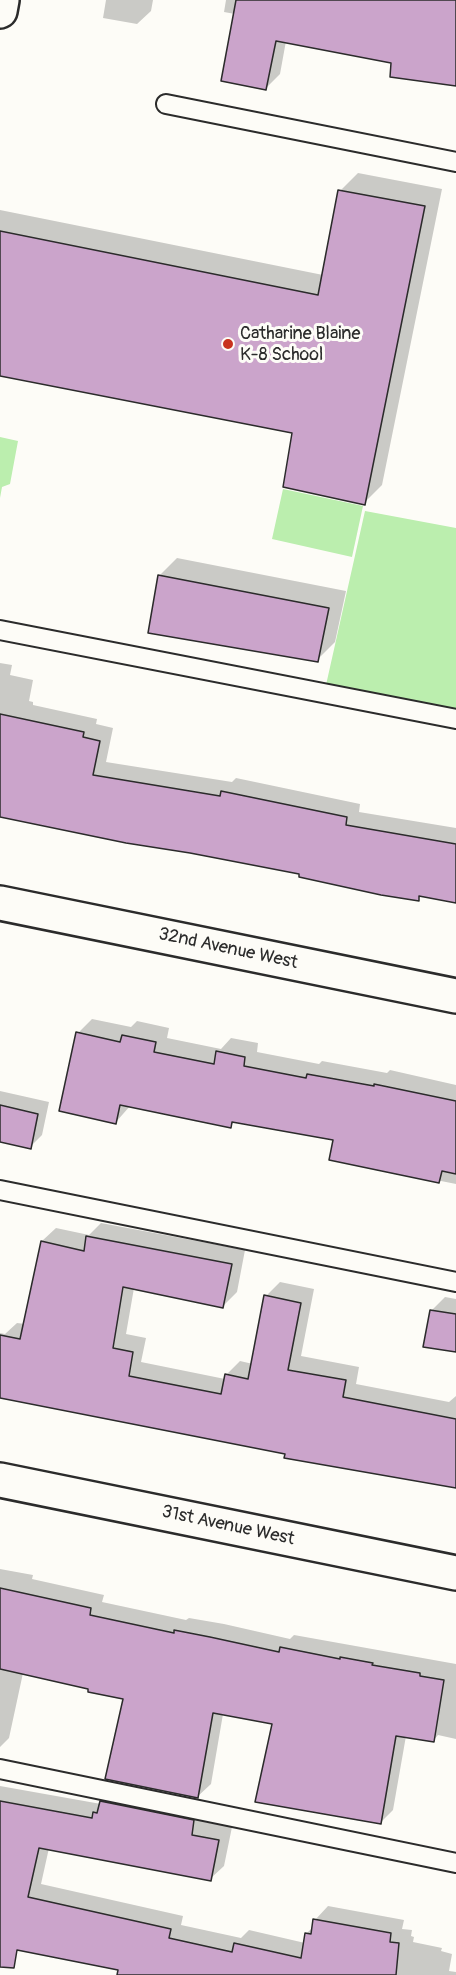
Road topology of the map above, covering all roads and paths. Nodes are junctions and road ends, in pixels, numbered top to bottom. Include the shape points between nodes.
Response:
1 (2, 0) edge
2 (0, 11) edge
3 (166, 104) dead end
4 (456, 162) edge
5 (0, 630) edge
6 (456, 719) edge
7 (0, 903) edge
8 (456, 996) edge
9 (0, 1190) edge
10 (456, 1282) edge
11 (0, 1480) edge
12 (456, 1573) edge
13 (0, 1769) edge
14 (456, 1863) edge

1 - 2 street
3 - 4 lane
5 - 6 lane
7 - 8 street, 32nd Avenue West
9 - 10 lane
11 - 12 street, 31st Avenue West
13 - 14 lane

